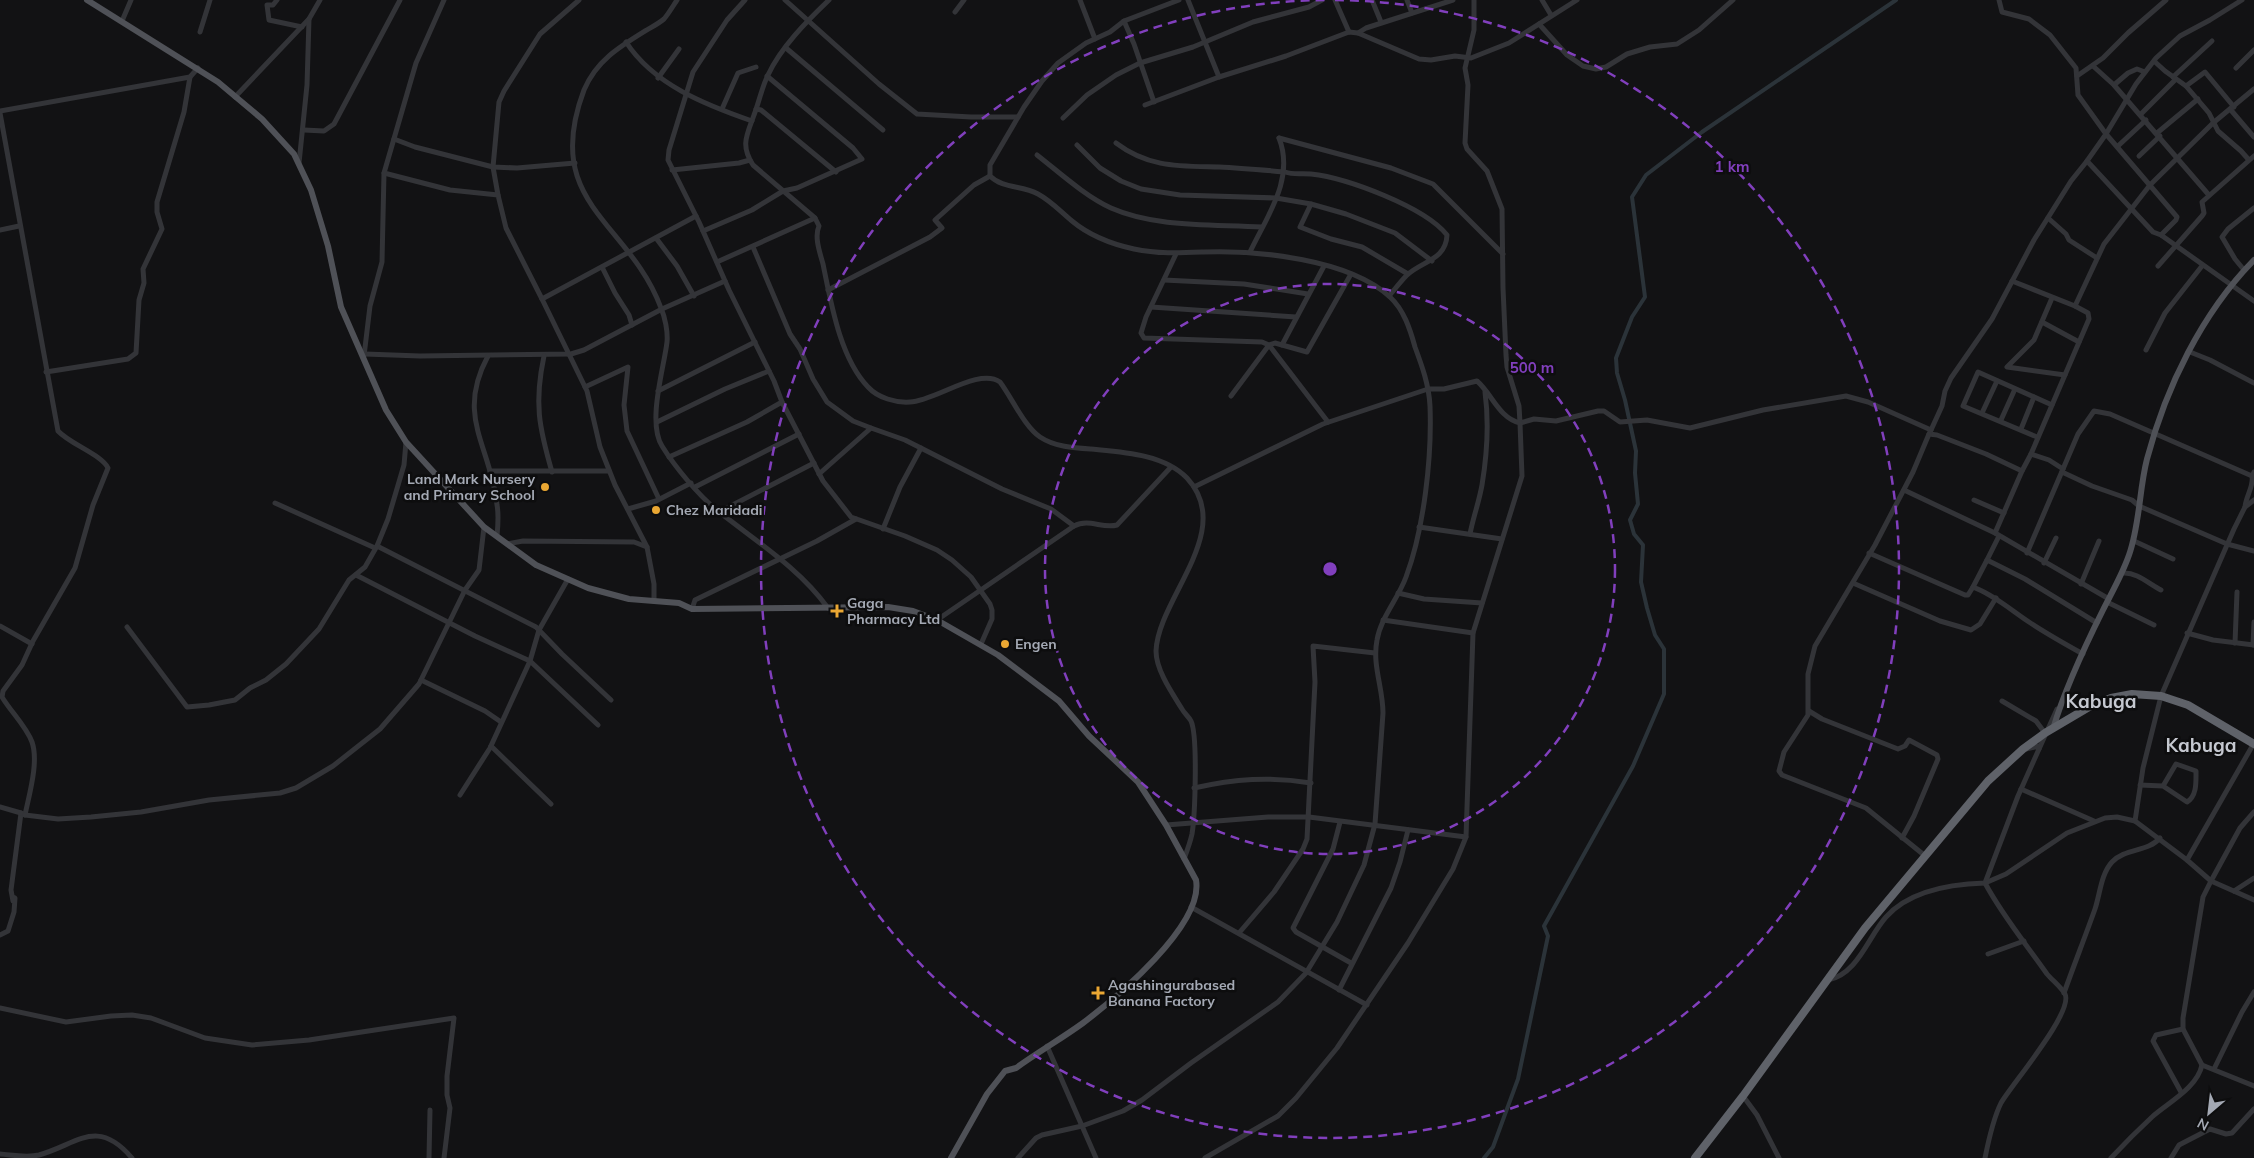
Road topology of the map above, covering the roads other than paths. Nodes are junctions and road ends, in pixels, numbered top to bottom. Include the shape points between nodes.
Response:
1 (86, 0) edge
2 (131, 0) edge
3 (210, 0) edge
4 (277, 0) edge
5 (320, 0) edge
6 (400, 0) edge
7 (444, 0) edge
8 (579, 0) edge
9 (676, 0) edge
10 (745, 0) edge
11 (785, 0) edge
12 (828, 0) edge
13 (964, 0) edge
14 (1081, 0) edge
15 (1179, 0) edge
16 (1188, 0) edge
17 (1322, 0) edge
18 (1334, 0) edge
19 (1372, 0) edge
20 (1407, 0) edge
21 (1453, 0) edge
22 (1474, 0) edge
23 (1542, 0) edge
24 (1577, 0) edge
25 (1733, 0) edge
26 (2166, 0) edge
27 (2242, 0) edge
28 (1443, 1) edge
29 (1999, 2) edge
30 (955, 12) dead end
31 (1412, 13) junction
32 (1550, 15) junction
33 (309, 19) junction
34 (809, 20) junction
35 (122, 21) junction
36 (1124, 21) junction
37 (1381, 22) junction
38 (1538, 24) junction
39 (302, 27) junction
40 (200, 32) dead end
41 (1349, 32) junction
42 (1358, 33) junction
43 (1095, 39) junction
44 (1206, 41) junction
45 (2212, 41) dead end
46 (626, 42) junction
47 (786, 48) junction
48 (679, 49) dead end
49 (2254, 50) edge
50 (1467, 58) junction
51 (2154, 60) junction
52 (1140, 63) junction
53 (2093, 66) junction
54 (198, 68) junction
55 (756, 68) dead end
56 (2236, 68) dead end
57 (2145, 72) junction
58 (767, 76) junction
59 (2077, 76) junction
60 (190, 77) junction
61 (1219, 77) junction
62 (658, 78) junction
63 (2174, 78) junction
64 (2114, 85) junction
65 (2186, 86) junction
66 (2254, 89) edge
67 (686, 93) junction
68 (235, 97) junction
69 (2198, 99) junction
70 (2127, 101) junction
71 (1154, 102) junction
72 (1145, 105) dead end
73 (2232, 108) junction
74 (756, 109) junction
75 (722, 110) junction
76 (0, 112) edge
77 (2141, 114) junction
78 (1018, 117) junction
79 (1063, 118) dead end
80 (2146, 120) junction
81 (752, 121) junction
82 (2213, 123) junction
83 (304, 130) junction
84 (883, 130) dead end
85 (2106, 134) junction
86 (2158, 135) junction
87 (394, 138) junction
88 (2254, 138) edge
89 (1116, 143) dead end
90 (1077, 145) dead end
91 (2118, 146) junction
92 (7, 147) junction
93 (0, 148) edge
94 (1037, 154) dead end
95 (2139, 156) dead end
96 (2254, 156) edge
97 (2178, 157) junction
98 (750, 160) junction
99 (2249, 160) junction
100 (2087, 162) junction
101 (299, 163) junction
102 (575, 163) junction
103 (493, 167) junction
104 (672, 170) junction
105 (836, 172) junction
106 (1285, 172) junction
107 (384, 173) junction
108 (990, 176) junction
109 (2150, 184) junction
110 (783, 191) junction
111 (2208, 194) junction
112 (498, 195) junction
113 (1276, 198) junction
114 (1311, 204) junction
115 (2131, 208) junction
116 (2254, 208) edge
117 (696, 216) junction
118 (815, 218) junction
119 (2048, 218) junction
120 (19, 226) junction
121 (1262, 227) junction
122 (0, 230) edge
123 (703, 231) junction
124 (2161, 234) junction
125 (656, 238) junction
126 (2174, 246) junction
127 (753, 247) junction
128 (628, 252) junction
129 (1250, 252) junction
130 (1176, 254) junction
131 (1504, 254) junction
132 (2097, 258) junction
133 (2254, 260) edge
134 (1432, 261) junction
135 (717, 262) junction
136 (602, 266) junction
137 (1324, 266) junction
138 (2158, 266) dead end
139 (2202, 266) junction
140 (2244, 270) junction
141 (1351, 274) junction
142 (1408, 274) junction
143 (1164, 280) junction
144 (725, 281) junction
145 (2012, 281) junction
146 (2232, 286) junction
147 (828, 290) junction
148 (1308, 294) junction
149 (694, 296) junction
150 (1389, 296) junction
151 (2052, 298) junction
152 (542, 299) junction
153 (2254, 301) edge
154 (2075, 306) junction
155 (1151, 307) junction
156 (662, 309) junction
157 (1296, 317) junction
158 (2042, 322) junction
159 (632, 325) junction
160 (755, 342) junction
161 (2079, 342) junction
162 (1269, 345) junction
163 (1282, 345) junction
164 (2146, 350) dead end
165 (2190, 352) junction
166 (570, 354) junction
167 (364, 355) junction
168 (488, 356) junction
169 (544, 356) junction
170 (769, 371) junction
171 (46, 372) junction
172 (2065, 375) junction
173 (1997, 381) junction
174 (2254, 382) edge
175 (585, 387) junction
176 (1428, 389) junction
177 (1484, 389) junction
178 (2015, 389) junction
179 (658, 391) junction
180 (1232, 396) dead end
181 (2034, 398) junction
182 (782, 402) junction
183 (2052, 405) junction
184 (1982, 413) junction
185 (2001, 420) junction
186 (657, 422) junction
187 (1328, 422) junction
188 (1520, 423) junction
189 (871, 428) junction
190 (2021, 429) junction
191 (1930, 432) junction
192 (2156, 433) junction
193 (799, 434) junction
194 (2037, 436) junction
195 (406, 442) junction
196 (921, 448) junction
197 (2031, 454) junction
198 (670, 457) junction
199 (814, 463) junction
200 (1171, 467) junction
201 (2063, 470) junction
202 (609, 471) junction
203 (2022, 471) junction
204 (490, 472) junction
205 (552, 472) junction
206 (819, 474) junction
207 (2253, 474) edge
208 (693, 485) junction
209 (1194, 487) junction
210 (1904, 490) junction
211 (659, 499) junction
212 (1974, 500) dead end
213 (2254, 500) edge
214 (275, 503) dead end
215 (2139, 506) junction
216 (2245, 507) junction
217 (628, 509) junction
218 (719, 512) junction
219 (2004, 513) junction
220 (856, 518) junction
221 (1074, 526) junction
222 (484, 527) junction
223 (1419, 527) junction
224 (883, 529) junction
225 (1470, 534) junction
226 (1997, 535) junction
227 (497, 536) junction
228 (2056, 538) dead end
229 (1502, 539) junction
230 (2100, 541) dead end
231 (2134, 541) junction
232 (507, 544) junction
233 (2227, 544) junction
234 (376, 547) junction
235 (647, 547) junction
236 (2254, 552) edge
237 (1869, 553) junction
238 (2027, 553) junction
239 (779, 558) junction
240 (2173, 559) dead end
241 (1987, 560) junction
242 (2044, 563) junction
243 (2122, 573) junction
244 (356, 575) junction
245 (568, 579) junction
246 (1853, 583) junction
247 (2081, 584) junction
248 (1973, 587) junction
249 (980, 589) junction
250 (465, 590) junction
251 (2161, 590) dead end
252 (2237, 592) dead end
253 (1398, 593) junction
254 (1996, 598) junction
255 (654, 601) junction
256 (2108, 601) junction
257 (1482, 603) junction
258 (828, 608) junction
259 (692, 609) junction
260 (937, 620) junction
261 (1383, 620) junction
262 (451, 622) junction
263 (2254, 622) edge
264 (2097, 623) junction
265 (2154, 625) dead end
266 (0, 626) edge
267 (127, 627) dead end
268 (540, 630) junction
269 (1473, 633) junction
270 (2187, 633) junction
271 (2235, 643) junction
272 (32, 644) junction
273 (981, 644) junction
274 (2253, 645) edge
275 (1375, 653) junction
276 (2083, 654) junction
277 (530, 661) junction
278 (2078, 666) junction
279 (421, 680) junction
280 (1, 696) edge
281 (2161, 696) junction
282 (611, 700) dead end
283 (2002, 702) dead end
284 (1809, 711) junction
285 (501, 722) junction
286 (598, 725) dead end
287 (2053, 729) junction
288 (2045, 733) junction
289 (2254, 743) edge
290 (490, 746) junction
291 (2023, 749) junction
292 (2038, 752) junction
293 (1311, 783) junction
294 (2140, 785) junction
295 (2163, 786) junction
296 (1194, 788) junction
297 (2021, 789) junction
298 (460, 795) dead end
299 (552, 804) dead end
300 (0, 807) edge
301 (2254, 812) edge
302 (23, 814) junction
303 (1309, 817) junction
304 (2094, 821) junction
305 (2135, 821) junction
306 (1340, 822) junction
307 (1193, 824) junction
308 (1375, 824) junction
309 (1166, 825) junction
310 (1408, 830) junction
311 (1466, 836) junction
312 (1902, 838) junction
313 (2160, 838) junction
314 (1924, 855) junction
315 (1184, 859) junction
316 (2187, 860) junction
317 (2254, 878) edge
318 (2210, 881) junction
319 (1985, 883) junction
320 (2234, 891) junction
321 (2254, 900) edge
322 (1191, 908) junction
323 (1239, 933) junction
324 (0, 935) edge
325 (2024, 941) junction
326 (1321, 946) junction
327 (1988, 954) dead end
328 (1351, 963) junction
329 (1306, 973) junction
330 (1828, 980) junction
331 (1339, 990) junction
332 (2254, 992) edge
333 (2064, 993) junction
334 (1366, 1005) junction
335 (0, 1008) edge
336 (2183, 1029) junction
337 (1047, 1046) junction
338 (2202, 1065) junction
339 (2214, 1070) junction
340 (2254, 1086) edge
341 (2182, 1092) junction
342 (1743, 1096) junction
343 (2254, 1109) edge
344 (430, 1110) dead end
345 (1082, 1126) junction
346 (0, 1154) edge
347 (1702, 1154) edge
348 (132, 1158) edge
349 (429, 1158) edge
350 (444, 1158) edge
351 (951, 1158) edge
352 (1018, 1158) edge
353 (1096, 1158) edge
354 (1205, 1158) edge
355 (1695, 1158) edge
356 (1779, 1158) edge
357 (1985, 1158) edge
358 (2111, 1158) edge
359 (2171, 1158) edge

1 - 35 main road
2 - 35 street
3 - 40 street
4 - 39 street via 273,5 267,5 269,20
5 - 33 street
6 - 83 street via 334,124 324,130
7 - 87 street via 416,63
8 - 103 street via 540,34 504,90 499,102
9 - 46 street via 663,20
10 - 67 street via 701,57
11 - 34 street
12 - 34 street
13 - 30 street
14 - 43 street
15 - 36 street
16 - 44 street
17 - 44 street
18 - 41 street
19 - 37 street
20 - 31 street
21 - 28 street
22 - 50 street via 1474,30
23 - 32 street
24 - 32 street
25 - 38 street via 1699,30 1677,44 1627,54 1606,67 1596,69 1584,66 1567,55
26 - 53 street
27 - 51 street via 2180,36
28 - 31 street
29 - 59 street via 2002,12 2029,19 2043,27 2076,68
31 - 37 street
32 - 38 street
33 - 39 street
33 - 83 street
34 - 47 street
34 - 78 street via 917,114
35 - 54 main road
36 - 43 street
36 - 52 street
37 - 42 street
38 - 50 street via 1509,43
39 - 68 street
41 - 42 street
41 - 61 street
42 - 50 street via 1419,59
43 - 78 street via 1069,55 1047,75
44 - 52 street
44 - 61 street
45 - 63 street
46 - 62 street
46 - 102 street via 596,68 584,90 573,132
47 - 58 street
47 - 84 street
48 - 62 street
49 - 56 street
50 - 131 street via 1464,143 1487,171 1501,204
51 - 57 street
51 - 63 street
52 - 71 street
52 - 79 street via 1087,95
53 - 59 street
53 - 64 street
54 - 60 street
54 - 68 main road
55 - 75 street via 738,74
57 - 64 street via 2131,71
57 - 70 street
58 - 74 street
58 - 105 street via 862,158
59 - 85 street via 2078,95
60 - 76 street
60 - 171 street via 184,112 157,202 162,229 143,269 136,353 128,359
61 - 71 street
62 - 67 street
63 - 65 street
63 - 77 street
64 - 70 street
65 - 69 street
65 - 73 street via 2205,72
66 - 73 street
67 - 75 street
67 - 104 street via 668,155
68 - 101 main road via 276,134
69 - 82 street
69 - 86 street
70 - 77 street
70 - 85 street
71 - 72 street
73 - 82 street
73 - 88 street
74 - 81 street
74 - 105 street
75 - 81 street
76 - 92 street
77 - 80 street
78 - 108 street via 988,169
80 - 86 street
80 - 91 street
81 - 98 street via 745,142
82 - 97 street
82 - 99 street
83 - 101 street
85 - 91 street
85 - 100 street
86 - 95 street
86 - 97 street
87 - 103 street via 409,145
87 - 107 street
89 - 106 street via 1130,154 1149,162
90 - 113 street via 1100,168 1121,181 1142,188 1180,195
91 - 109 street
92 - 93 street
92 - 120 street
94 - 121 street via 1094,198 1130,216 1164,222
96 - 99 street
97 - 109 street
97 - 111 street
98 - 104 street
98 - 110 street
99 - 111 street
100 - 115 street
100 - 119 street via 2070,182
101 - 167 main road via 328,246 341,307
102 - 103 street
102 - 128 street via 578,181 590,206
103 - 112 street
104 - 117 street
105 - 110 street
106 - 113 street
106 - 131 street via 1279,138 1391,168 1433,184
106 - 134 street via 1336,180 1400,202 1418,212 1441,227 1447,235 1444,248
107 - 112 street via 450,190
107 - 167 street via 382,262 370,306
108 - 130 street via 998,183 1041,195 1100,239 1133,249
108 - 147 street via 974,185 935,220 942,228 930,237
109 - 115 street
109 - 124 street via 2177,217
110 - 118 street
110 - 123 street via 752,210
111 - 126 street via 2201,203 2203,215
112 - 152 street via 506,228
113 - 114 street
113 - 121 street
114 - 134 street via 1395,233
114 - 142 street via 1300,227 1362,248
115 - 124 street via 2154,232
115 - 132 street
116 - 140 street via 2222,236
117 - 123 street
117 - 125 street
118 - 127 street
118 - 147 street via 819,226 817,231
119 - 132 street via 2069,240
119 - 145 street
120 - 122 street
120 - 171 street
121 - 129 street
123 - 135 street
124 - 126 street
125 - 128 street
125 - 149 street
126 - 138 street
126 - 139 street
127 - 135 street
127 - 189 street via 813,379 828,402 853,421
128 - 136 street
128 - 156 street via 643,272
129 - 130 street
129 - 137 street
130 - 143 street
131 - 188 street via 1507,368 1519,406
132 - 154 street
133 - 140 main road
134 - 142 street
135 - 144 street
136 - 152 street
136 - 159 street
137 - 141 street
137 - 148 street
139 - 146 street
139 - 164 street via 2165,314
140 - 146 main road
141 - 150 street
141 - 163 street via 1307,352
142 - 150 street
143 - 148 street via 1244,284
143 - 155 street
144 - 149 street
144 - 160 street
145 - 151 street
145 - 191 street via 1992,319 1947,384 1943,403
146 - 153 street
146 - 165 main road
147 - 200 street via 850,360 868,387 884,398 921,401 975,380 995,378 1035,433 1051,443 1152,459
148 - 157 street
149 - 156 street
150 - 176 street via 1407,324
151 - 154 street
151 - 158 street
152 - 166 street
154 - 161 street via 2090,316
155 - 157 street
155 - 162 street via 1141,333 1144,338 1238,340
156 - 159 street
156 - 179 street via 667,341
157 - 163 street
158 - 161 street
158 - 172 street via 2034,340 2008,367
159 - 166 street
160 - 170 street
160 - 179 street
161 - 172 street
162 - 163 street
162 - 180 street
162 - 187 street
165 - 174 street
165 - 192 main road via 2172,388
166 - 169 street
166 - 175 street
167 - 168 street
167 - 195 main road via 386,410
168 - 169 street
168 - 204 street via 476,383 473,409
169 - 205 street via 538,385 539,422
170 - 182 street
170 - 186 street
171 - 272 street via 58,431 108,468 93,505 76,568
172 - 183 street
173 - 178 street
173 - 184 street
173 - 184 street via 1978,372 1970,388 1963,406
175 - 202 street
175 - 211 street via 628,366 624,405 627,431
176 - 177 street via 1444,389 1473,381
176 - 187 street
176 - 223 street via 1430,412 1425,490
177 - 188 street via 1512,421
177 - 225 street via 1486,447 1482,484
178 - 181 street
178 - 185 street
179 - 186 street
181 - 183 street
181 - 190 street
182 - 193 street
182 - 198 street via 747,422
183 - 194 street
184 - 185 street
185 - 190 street
186 - 198 street via 659,440
187 - 209 street
188 - 191 street via 1534,419 1556,421 1604,411 1620,422 1647,420 1690,428 1762,410 1846,396 1868,402
188 - 229 street via 1522,476
189 - 196 street
189 - 206 street
190 - 194 street
191 - 203 street
191 - 210 street
192 - 201 street via 2103,411 2094,411 2078,434
192 - 207 street
192 - 215 main road
193 - 199 street
193 - 208 street
194 - 197 street
195 - 222 main road
195 - 234 street via 404,465
196 - 221 street via 1002,489 1051,509
196 - 224 street
197 - 201 street via 2049,460
197 - 203 street
198 - 208 street
199 - 206 street
199 - 218 street
200 - 209 street via 1183,474
200 - 221 street via 1117,524 1108,526 1084,522
201 - 215 street
201 - 238 street
202 - 205 street
202 - 217 street
203 - 219 street
204 - 205 street
204 - 227 street via 497,504
206 - 220 street via 850,516
207 - 216 street
208 - 211 street
208 - 218 street
209 - 296 street via 1202,514 1197,548 1162,625 1156,651 1161,672 1182,710 1192,721 1196,752
210 - 226 street
210 - 237 street
211 - 217 street
212 - 219 street
213 - 216 street
214 - 234 street
215 - 231 main road
215 - 233 street
216 - 233 street
217 - 235 street
218 - 239 street
219 - 226 street
220 - 224 street
220 - 239 street
221 - 249 street
222 - 227 main road
222 - 250 street via 480,566
223 - 225 street
223 - 253 street via 1407,573
224 - 249 street via 937,550 963,569
225 - 229 street
226 - 238 street
226 - 241 street
227 - 232 main road
228 - 242 street
229 - 257 street
230 - 247 street
231 - 240 street
231 - 243 main road
232 - 235 street via 524,541 634,542
232 - 245 main road via 536,565
233 - 236 street
233 - 270 street
234 - 244 street via 365,567
234 - 250 street
235 - 255 street
237 - 246 street
237 - 248 street via 1965,595
238 - 242 street
239 - 258 street via 813,588
239 - 259 street via 695,600
241 - 248 street
241 - 264 street
242 - 247 street
243 - 251 street via 2135,574
243 - 256 main road
244 - 262 street
244 - 267 street via 349,580 319,629 302,649 266,680 235,700 209,706 187,707
245 - 255 main road via 604,593
245 - 268 street
246 - 254 street via 1940,621 1971,630 1980,624
246 - 284 street via 1814,651 1808,674
247 - 256 street
248 - 254 street
249 - 260 street
249 - 273 street via 990,604 992,615
250 - 262 street
250 - 268 street
252 - 271 street
253 - 257 street via 1424,599
253 - 261 street
254 - 276 street
255 - 259 main road
256 - 264 main road
256 - 265 street
257 - 269 street
258 - 259 main road
258 - 260 main road via 888,607
260 - 273 main road
261 - 269 street
261 - 275 street
262 - 277 street
262 - 279 street
263 - 274 street
264 - 276 main road
266 - 272 street
268 - 277 street
268 - 282 street
269 - 311 street
270 - 271 street
270 - 281 street
271 - 274 street
272 - 280 street
273 - 309 main road via 1059,701 1089,736 1131,773
275 - 293 street via 1313,646 1315,682
275 - 308 street via 1383,713
276 - 278 main road
277 - 285 street
277 - 286 street
278 - 287 main road
278 - 288 street
279 - 285 street
279 - 302 street via 380,729 333,766 296,788 280,793 91,817 58,819
280 - 302 street via 33,744 33,780
281 - 287 highway via 2132,694 2111,698
281 - 289 highway via 2188,704
281 - 294 street
283 - 288 street via 2036,721
284 - 312 street via 1784,752 1779,765 1781,774 1866,808
284 - 312 street via 1898,749 1909,740 1937,755 1922,798
285 - 290 street
287 - 288 highway
288 - 291 highway
288 - 292 street
289 - 316 street
290 - 298 street
290 - 299 street
291 - 292 street via 2038,746
291 - 314 highway via 1988,781
292 - 297 street
293 - 296 street via 1256,778
293 - 303 street
294 - 295 street
294 - 305 street
295 - 295 street via 2176,764 2196,771 2195,789 2187,802
296 - 307 street
297 - 304 street
297 - 319 street
300 - 302 street
301 - 318 street via 2240,828
302 - 324 street via 10,890 13,901 15,898 15,908 8,931
303 - 306 street
303 - 307 street
303 - 323 street via 1303,849 1264,906
304 - 305 street via 2111,817
304 - 319 street via 2067,832 2006,874
305 - 313 street
306 - 308 street
306 - 326 street via 1333,849 1293,928
307 - 309 street
307 - 315 street
308 - 310 street
308 - 326 street via 1367,855 1349,898
309 - 315 main road
310 - 311 street
310 - 328 street via 1391,888
311 - 334 street via 1453,869
312 - 314 street
313 - 316 street
313 - 333 street via 2153,846 2134,850 2115,860 2106,871
314 - 330 highway
315 - 322 main road via 1196,880
316 - 318 street
317 - 320 street
318 - 320 street
318 - 336 street via 2203,897
319 - 325 street
319 - 330 street via 1934,889 1905,901 1887,916 1847,971
320 - 321 street
322 - 323 street
322 - 337 main road via 1171,941 1140,973 1082,1023
323 - 329 street
325 - 327 street
325 - 333 street
326 - 328 street
326 - 329 street
328 - 331 street
329 - 331 street
329 - 345 street via 1278,1002 1191,1062 1155,1092 1123,1111
330 - 342 highway
331 - 334 street
332 - 339 street
333 - 357 street via 2066,1001 2062,1015 2000,1105
334 - 354 street via 1337,1048 1284,1112
335 - 350 street via 66,1022 132,1015 151,1018 205,1038 252,1045 309,1040 454,1018 447,1076 450,1108
336 - 338 street
336 - 341 street via 2156,1035 2153,1040
337 - 345 street
337 - 351 main road via 1016,1068 1005,1071 980,1105
338 - 339 street
338 - 341 street via 2200,1074
339 - 340 street
341 - 358 street
342 - 347 highway
342 - 356 street via 1757,1115
343 - 359 street via 2232,1132 2226,1134 2210,1128 2179,1145
344 - 349 street
345 - 352 street via 1036,1138
345 - 353 street
346 - 348 street via 38,1155 96,1136 110,1138
347 - 355 highway

